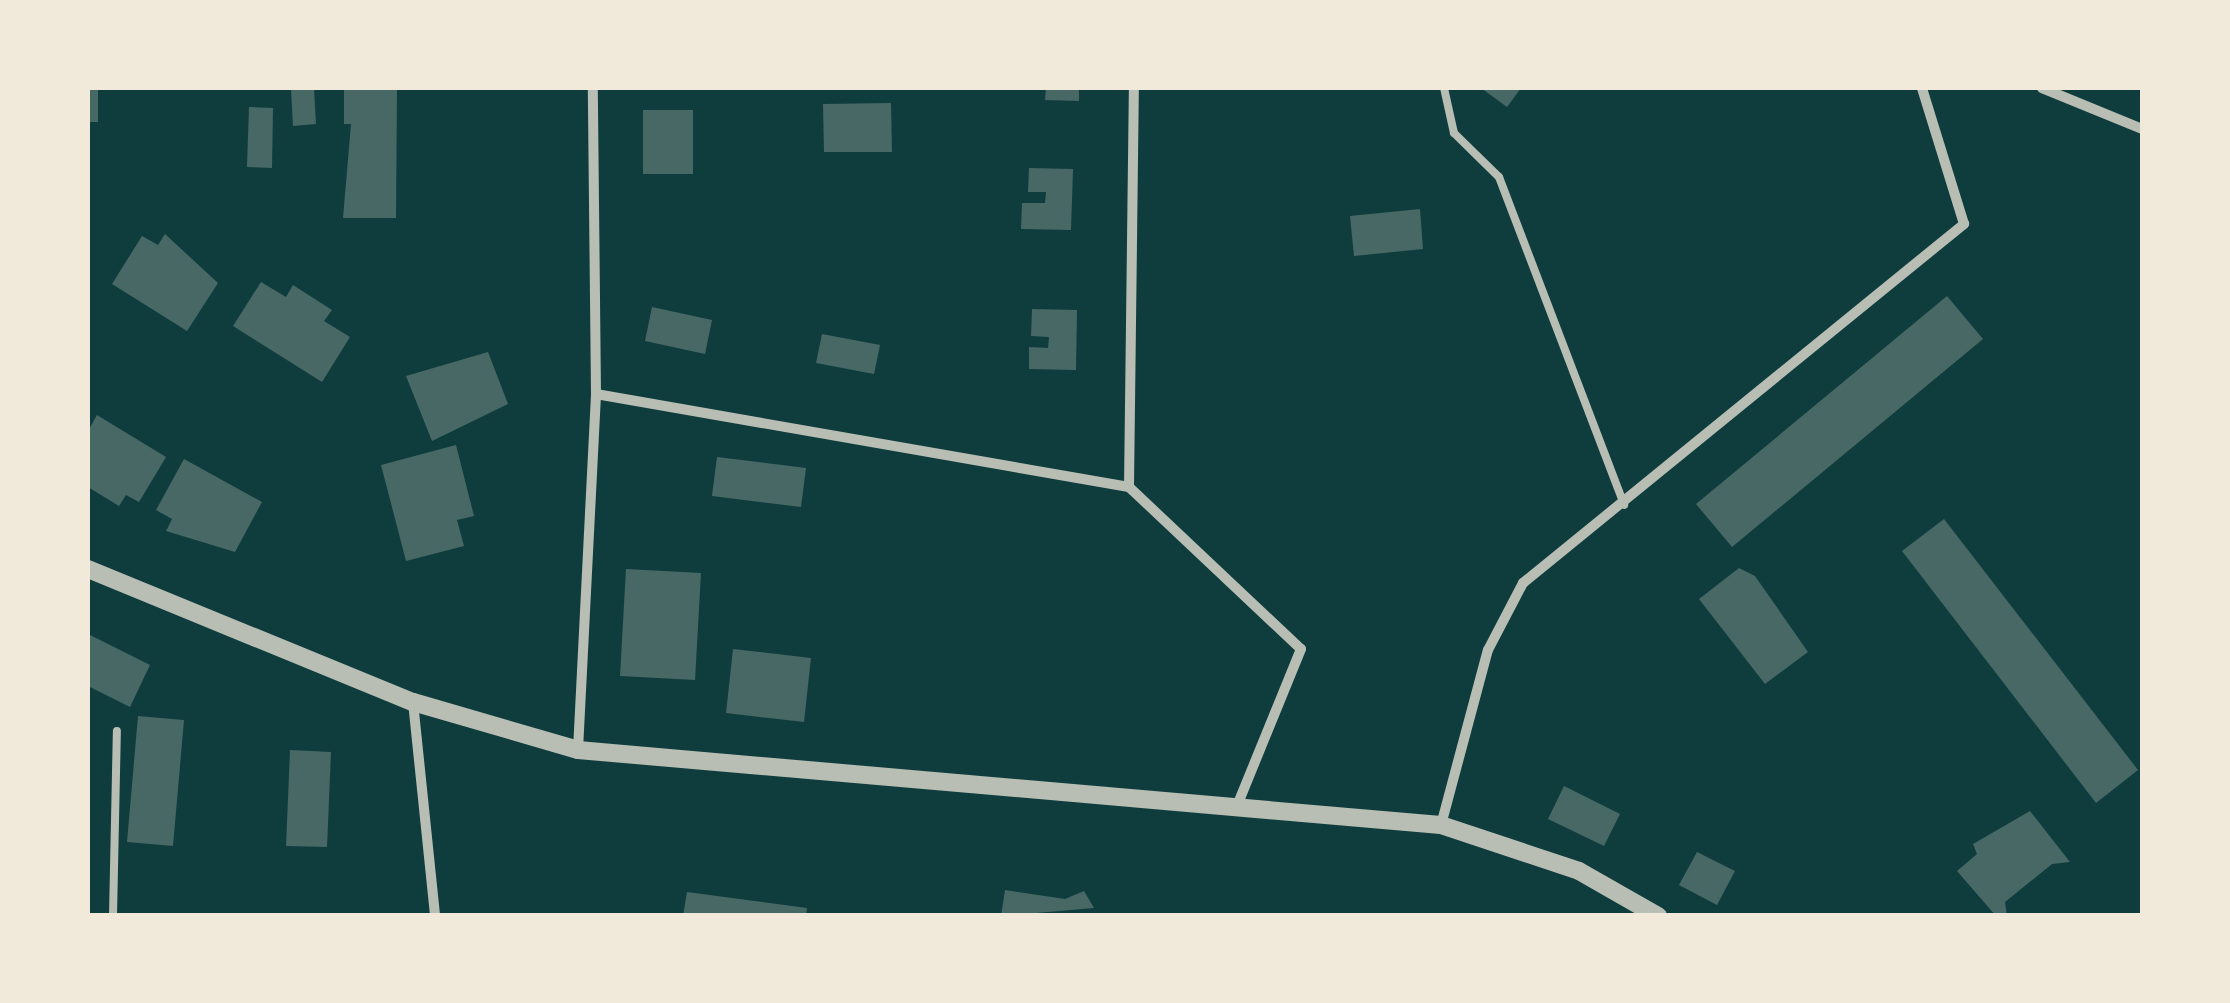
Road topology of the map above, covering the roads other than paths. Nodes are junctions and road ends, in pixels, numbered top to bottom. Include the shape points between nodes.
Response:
1 (594, 88) edge
2 (1134, 88) edge
3 (1444, 88) edge
4 (1922, 88) edge
5 (2042, 88) edge
6 (2142, 128) edge
7 (596, 394) junction
8 (1129, 487) junction
9 (1624, 506) junction
10 (88, 569) edge
11 (412, 702) junction
12 (116, 731) dead end
13 (578, 750) junction
14 (1236, 808) junction
15 (1441, 825) junction
16 (113, 916) edge
17 (435, 916) edge
18 (1658, 916) edge

1 - 7 street
2 - 8 street
3 - 9 lane via 1454,133 1499,177
4 - 9 street via 1964,224
5 - 6 street
7 - 8 street
7 - 13 street
8 - 14 street via 1300,649
9 - 15 street via 1523,584 1488,650
10 - 11 street
11 - 13 street
11 - 17 street
12 - 16 lane
13 - 14 street
14 - 15 street
15 - 18 street via 1580,871

